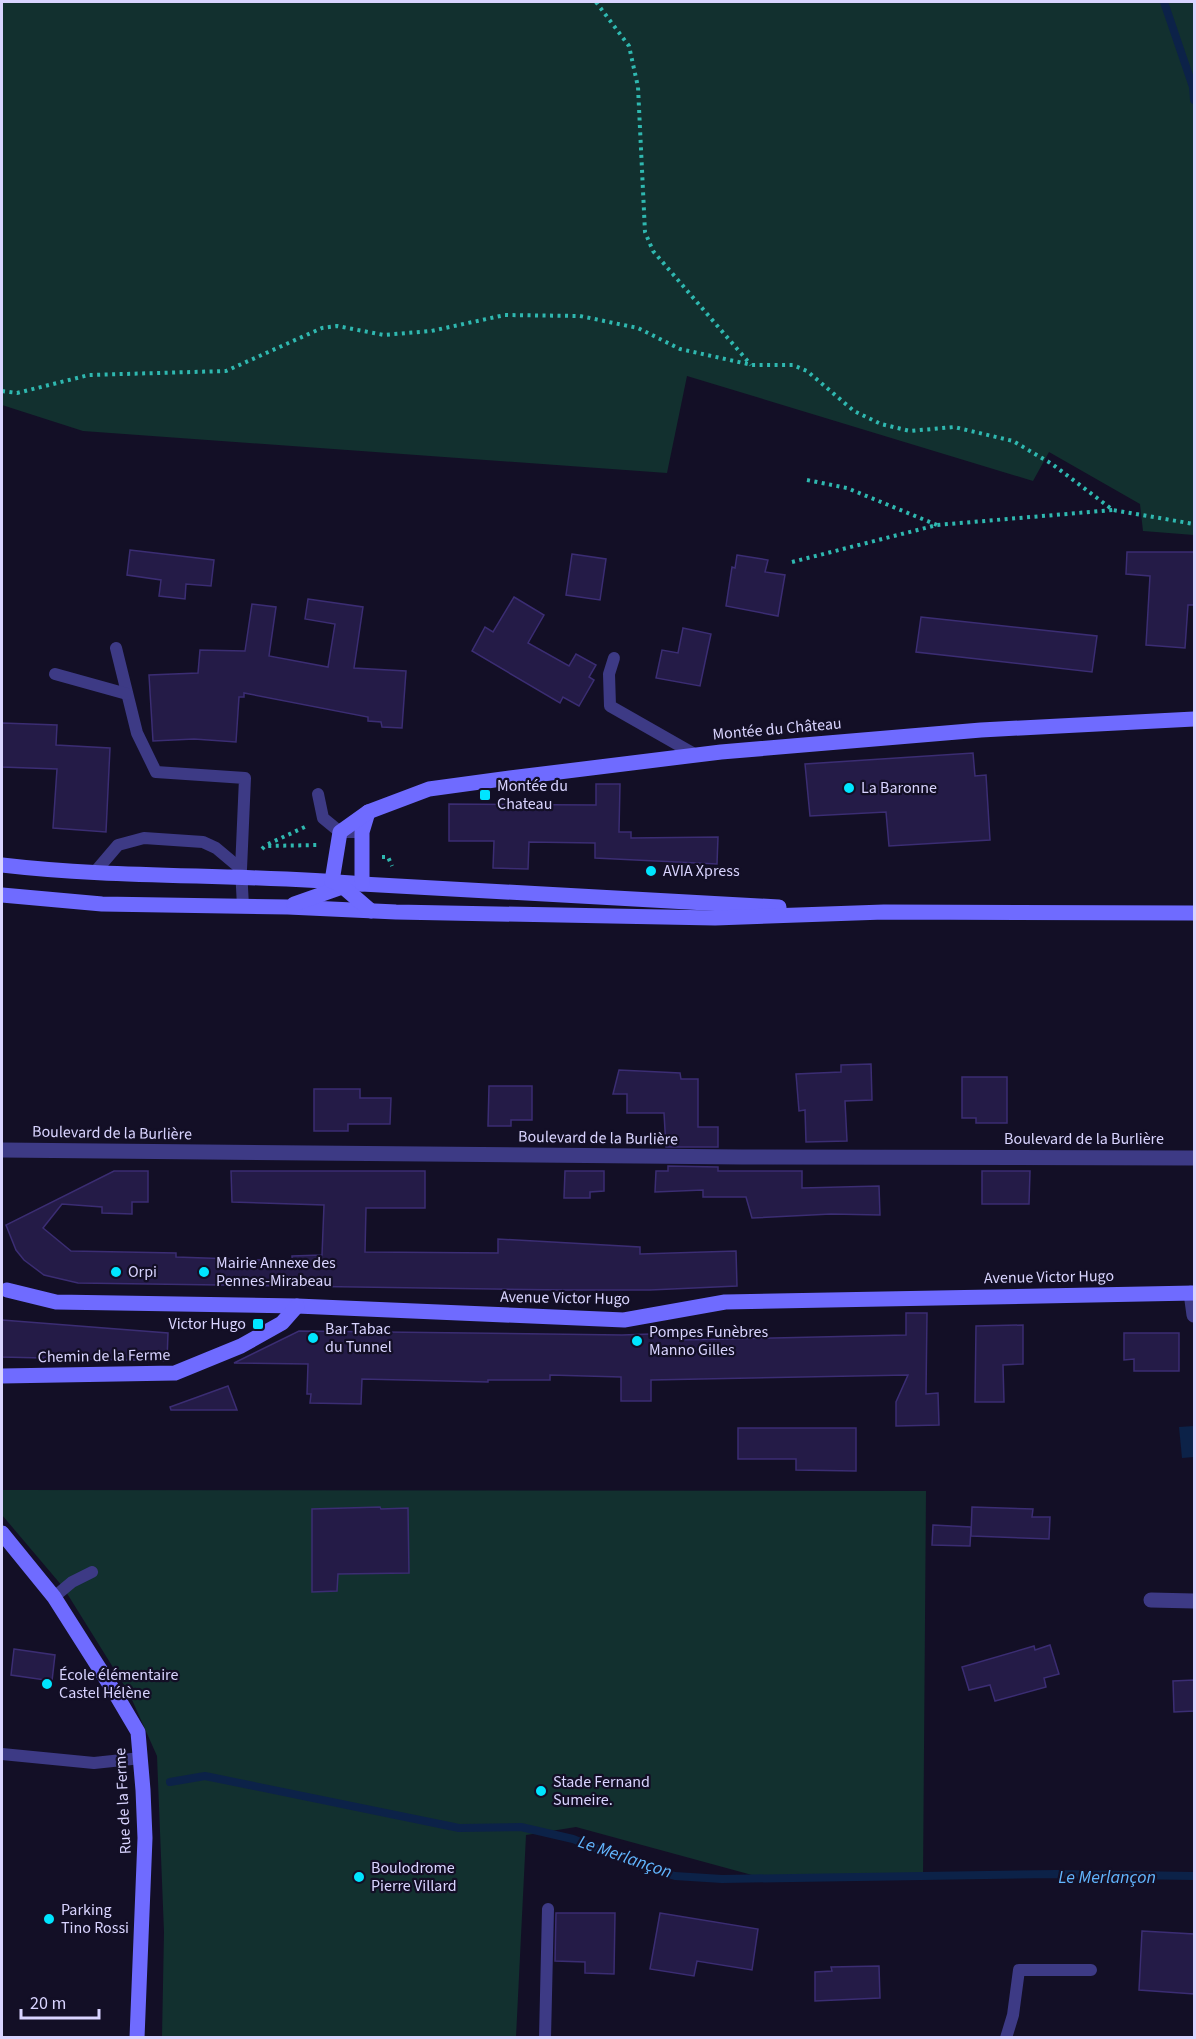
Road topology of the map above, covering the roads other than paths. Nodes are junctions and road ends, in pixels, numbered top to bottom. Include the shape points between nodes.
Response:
1 (116, 648) dead end
2 (614, 658) dead end
3 (55, 674) dead end
4 (127, 694) junction
5 (1194, 719) edge
6 (696, 755) junction
7 (318, 794) dead end
8 (368, 812) junction
9 (340, 832) junction
10 (362, 832) junction
11 (4, 866) edge
12 (95, 872) junction
13 (241, 873) junction
14 (337, 883) junction
15 (362, 884) junction
16 (2, 895) edge
17 (243, 906) junction
18 (288, 907) junction
19 (371, 911) junction
20 (884, 912) junction
21 (1194, 913) edge
22 (2, 1150) edge
23 (1194, 1158) edge
24 (3, 1289) edge
25 (1193, 1293) edge
26 (297, 1306) junction
27 (1194, 1315) edge
28 (2, 1376) edge
29 (2, 1533) edge
30 (92, 1572) dead end
31 (54, 1597) junction
32 (1151, 1600) dead end
33 (1194, 1601) edge
34 (2, 1754) edge
35 (141, 1758) junction
36 (548, 1909) dead end
37 (1091, 1970) dead end
38 (137, 2037) edge
39 (545, 2037) edge
40 (1006, 2037) edge

1 - 4 lane
2 - 6 lane via 609,674 610,706
3 - 4 lane
4 - 13 lane via 136,733 156,772 245,778
5 - 6 street, Montée du Château via 981,730
6 - 8 street, Montée du Château via 429,789
7 - 9 lane via 323,818
8 - 9 street, Montée du Château
8 - 10 street
9 - 10 lane
9 - 14 street
10 - 15 street
11 - 12 street
12 - 13 street
12 - 13 lane via 118,845 144,838 203,842 216,848
13 - 14 street
13 - 17 lane
14 - 15 street
14 - 18 street
14 - 19 street
15 - 20 street
16 - 17 street via 102,904
17 - 18 street
18 - 19 street
19 - 20 street via 716,918
20 - 21 street
22 - 23 street, Boulevard de la Burlière
24 - 26 street, Avenue Victor Hugo via 56,1302
25 - 26 street, Avenue Victor Hugo via 725,1302 624,1320
25 - 27 street
26 - 28 street, Chemin de la Ferme via 282,1323 241,1346 175,1373
29 - 31 street, Rue de la Ferme
30 - 31 lane
31 - 35 street, Rue de la Ferme via 138,1732
32 - 33 street
34 - 35 lane via 94,1762
35 - 38 street, Rue de la Ferme via 145,1838
36 - 39 lane
37 - 40 lane via 1019,1970

